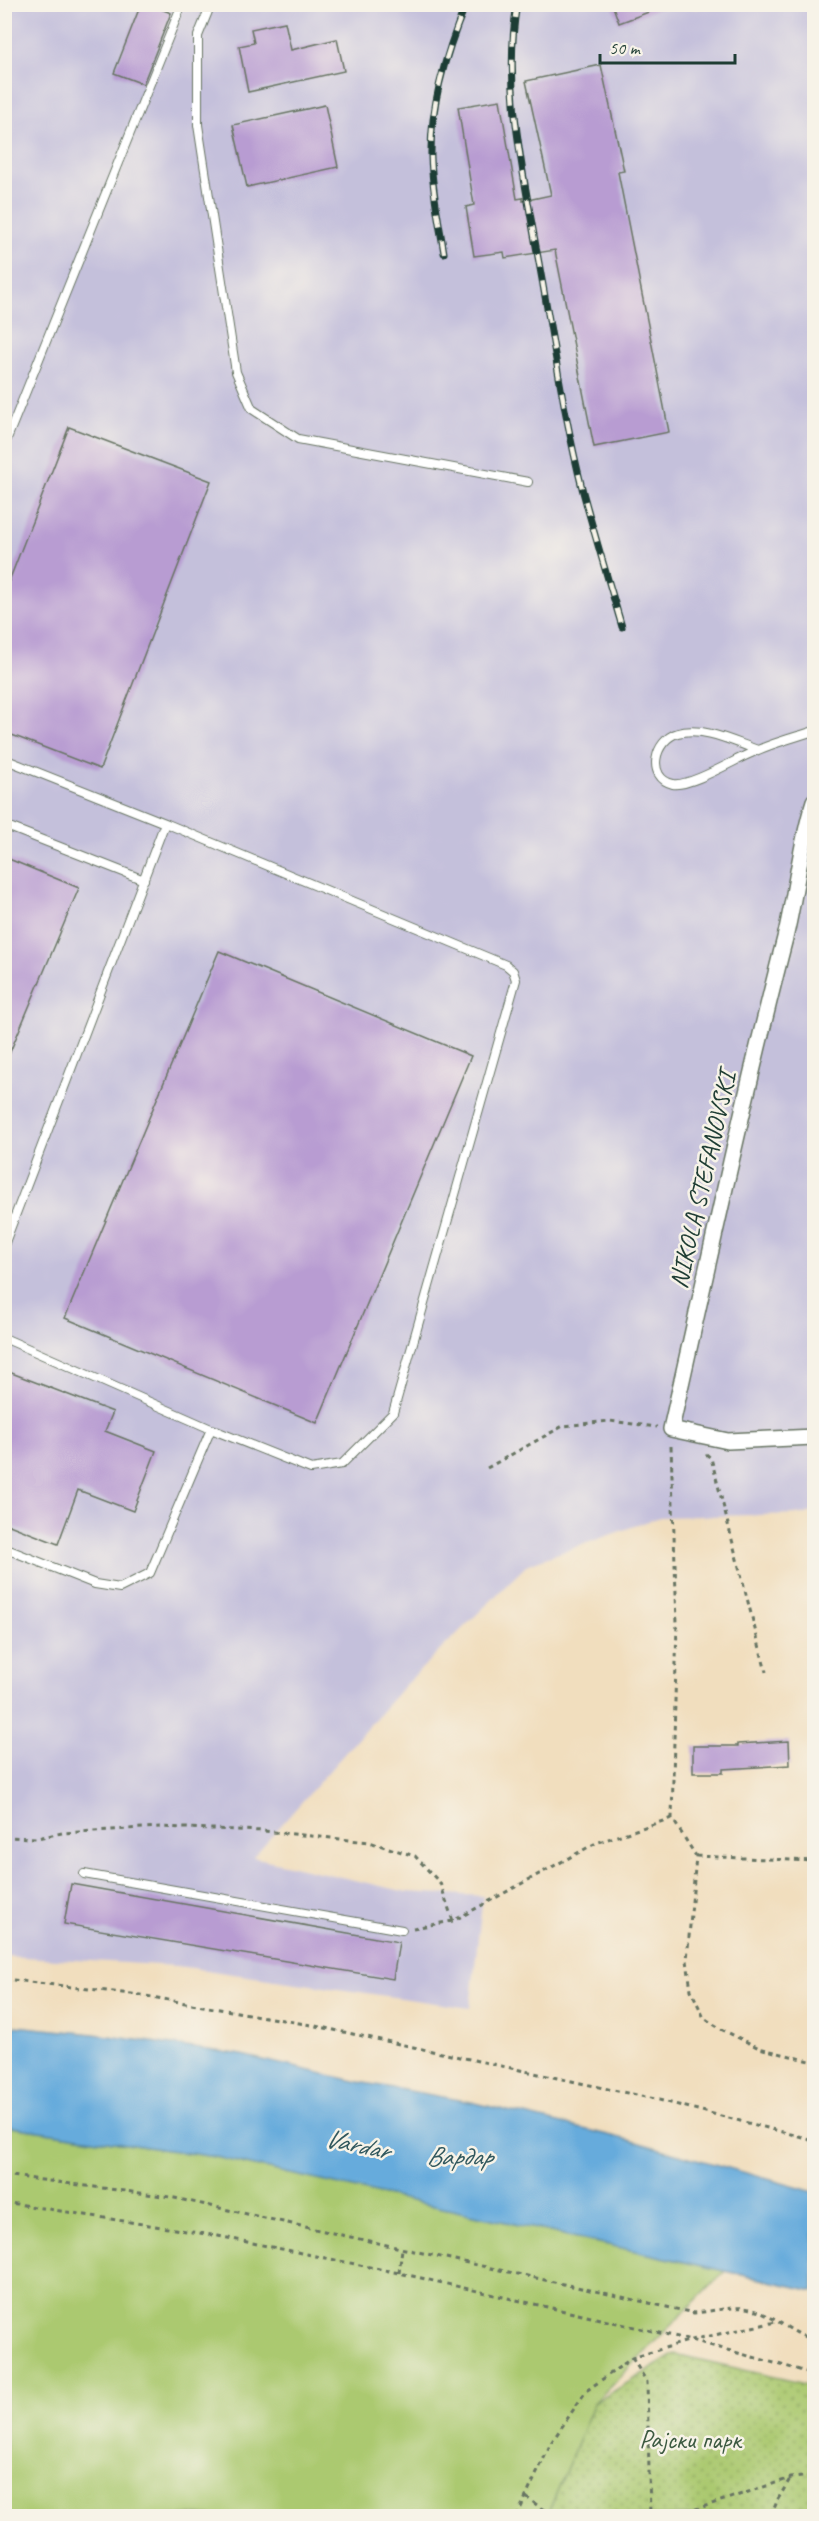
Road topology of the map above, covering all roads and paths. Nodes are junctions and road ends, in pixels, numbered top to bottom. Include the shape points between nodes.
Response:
1 (182, 4) edge
2 (211, 4) edge
3 (4, 446) edge
4 (528, 482) dead end
5 (814, 731) edge
6 (758, 750) junction
7 (4, 759) edge
8 (814, 801) edge
9 (165, 823) junction
10 (4, 825) edge
11 (144, 880) junction
12 (4, 1245) edge
13 (4, 1338) edge
14 (211, 1429) junction
15 (671, 1429) junction
16 (814, 1437) edge
17 (703, 1452) dead end
18 (487, 1468) dead end
19 (4, 1548) edge
20 (766, 1672) dead end
21 (672, 1818) junction
22 (4, 1837) edge
23 (696, 1856) junction
24 (814, 1861) edge
25 (84, 1874) dead end
26 (453, 1921) junction
27 (402, 1930) joint
28 (4, 1979) edge
29 (814, 2062) edge
30 (814, 2140) edge
31 (4, 2175) edge
32 (4, 2202) edge
33 (402, 2249) junction
34 (399, 2273) junction
35 (778, 2321) junction
36 (691, 2340) junction
37 (814, 2340) edge
38 (632, 2358) junction
39 (814, 2374) edge
40 (814, 2476) edge
41 (791, 2478) junction
42 (526, 2497) junction
43 (517, 2517) edge
44 (552, 2517) edge
45 (650, 2517) edge
46 (678, 2517) edge
47 (771, 2517) edge

1 - 3 lane
2 - 4 lane via 198,36 198,125 236,372 252,409 297,439
5 - 6 lane
6 - 6 lane via 695,731 678,733 664,739 657,750 657,767 662,778 672,784 686,783
7 - 9 lane
8 - 15 street, NIKOLA STEFANOVSKI via 793,907 749,1078
9 - 11 lane
9 - 14 lane via 506,965 513,970 516,980 393,1413 342,1464 311,1469
10 - 11 lane
11 - 12 lane
13 - 14 lane
14 - 19 lane via 150,1573 120,1588 95,1584
15 - 16 street via 728,1441
15 - 18 path via 610,1421 563,1426
15 - 21 path via 677,1623
17 - 20 path via 711,1458
21 - 23 path
21 - 26 path via 596,1843
22 - 26 path via 36,1838 160,1827 264,1831 369,1842 415,1856 440,1883
23 - 24 path
23 - 29 path via 687,1960 691,1990 704,2018 759,2048
25 - 27 lane
26 - 27 path
28 - 30 path via 140,1995 311,2025 655,2099
31 - 33 path via 170,2197
32 - 34 path via 218,2236
33 - 34 path
33 - 35 path via 694,2313 749,2308
34 - 36 path
35 - 36 path
35 - 37 path
36 - 38 path
36 - 39 path
38 - 42 path via 586,2391 551,2443
38 - 45 path via 646,2382
40 - 41 path
41 - 46 path
41 - 47 path
42 - 43 path
42 - 44 path

